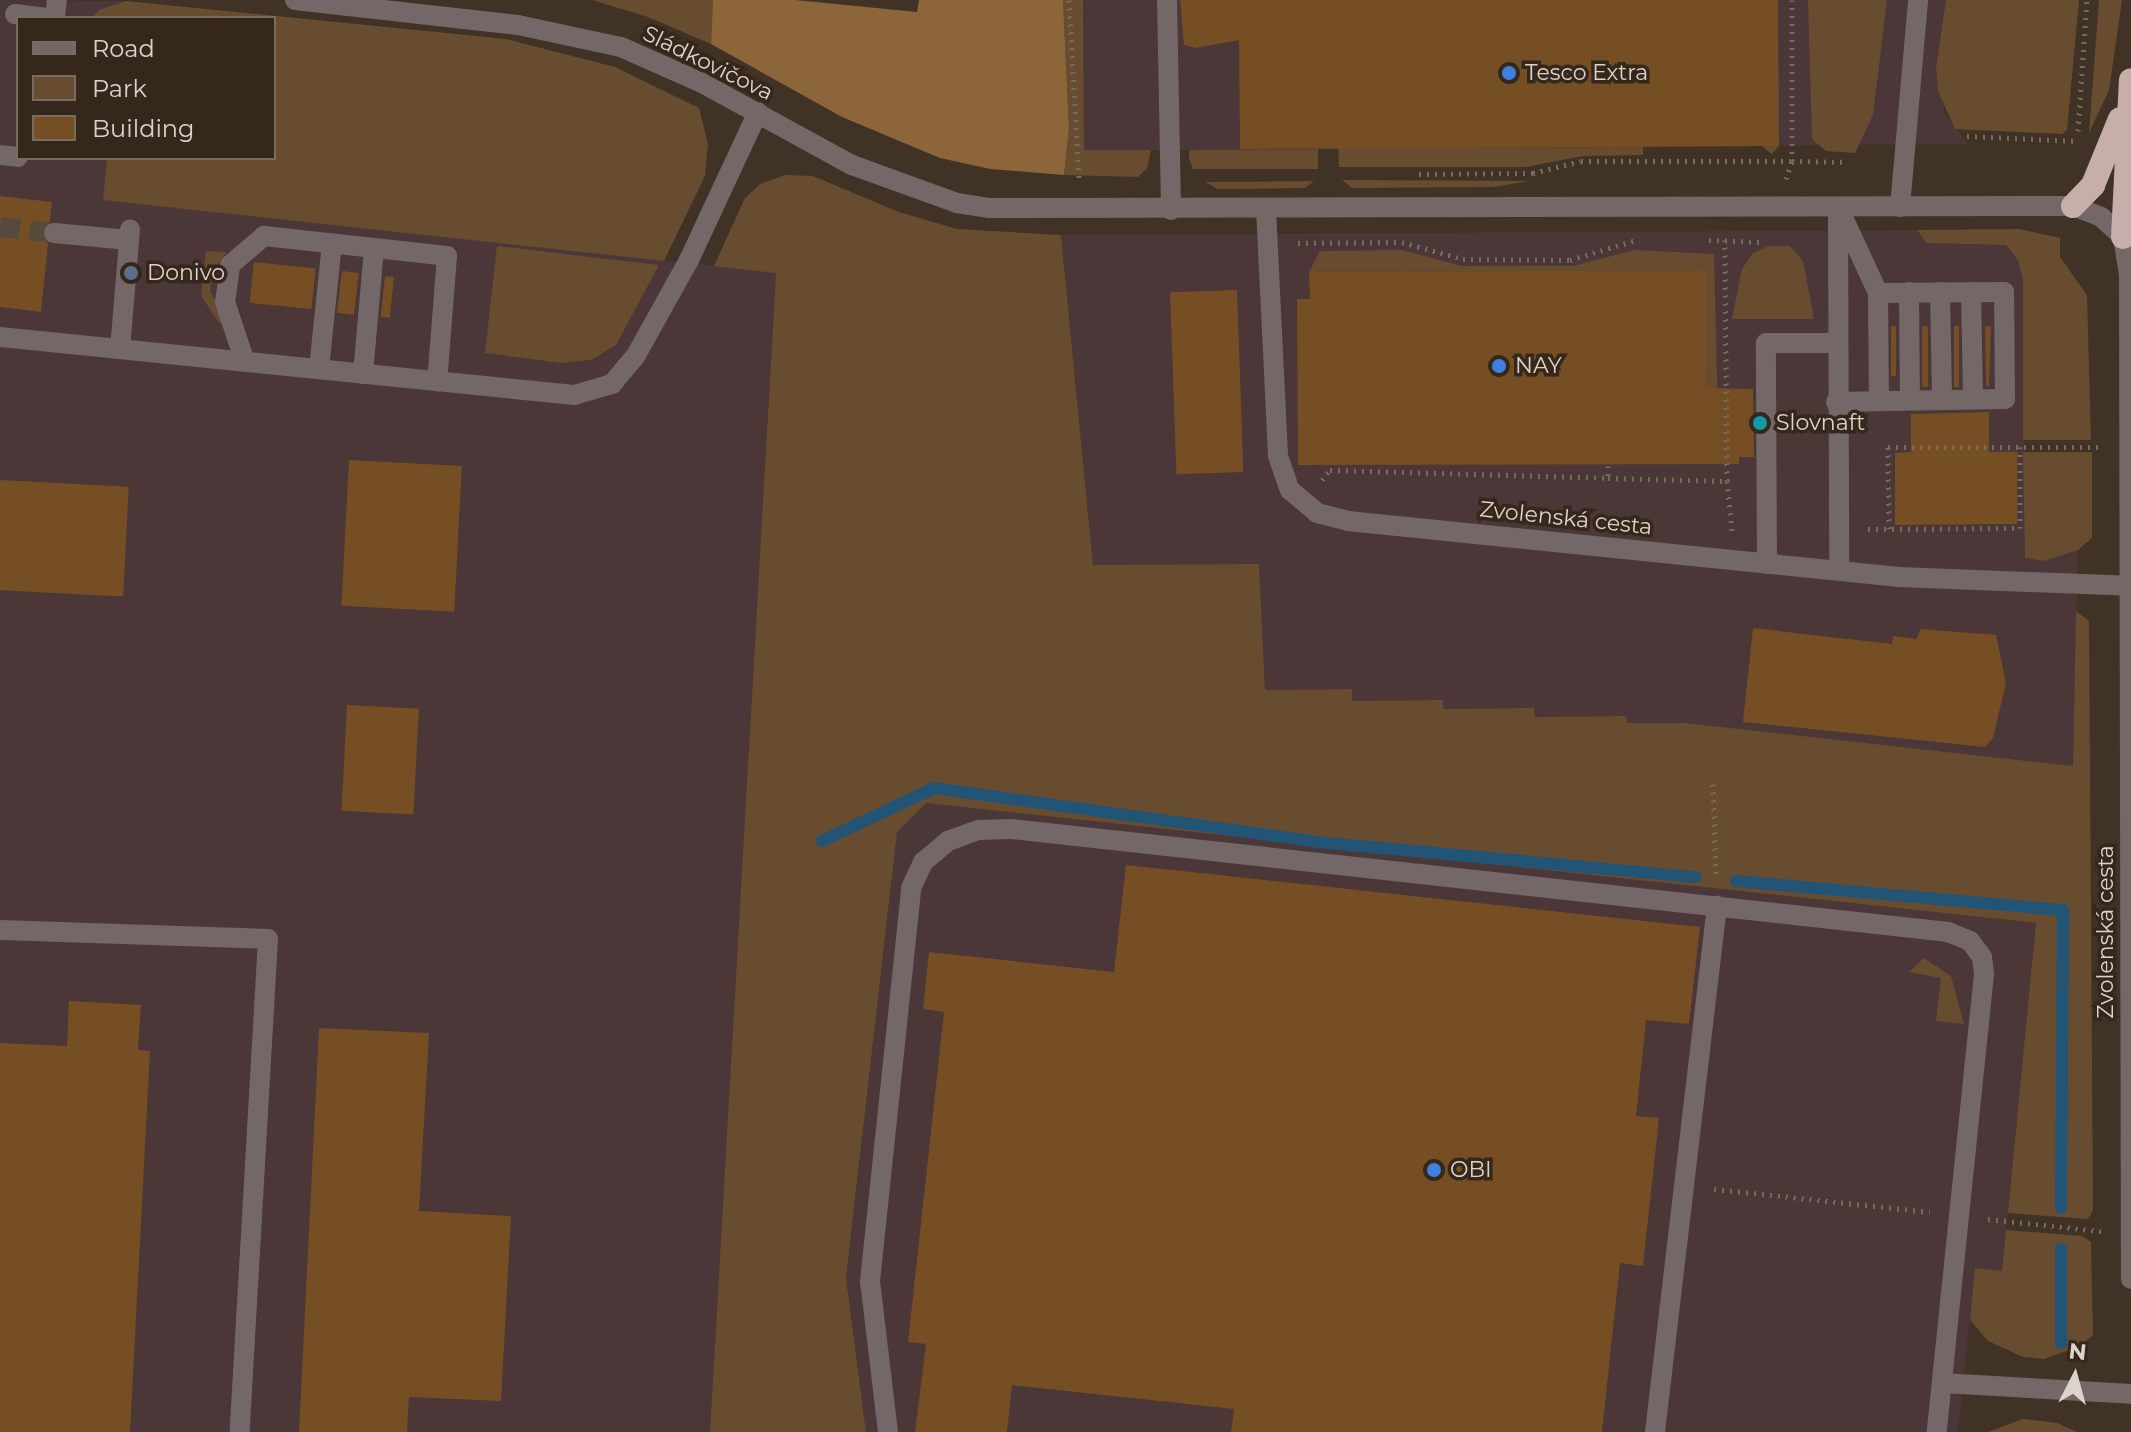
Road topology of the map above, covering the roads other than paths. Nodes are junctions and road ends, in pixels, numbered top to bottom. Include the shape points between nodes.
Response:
1 (295, 0) edge
2 (1167, 0) edge
3 (1918, 0) edge
4 (15, 14) dead end
5 (32, 16) edge
6 (2130, 87) edge
7 (758, 112) junction
8 (2073, 206) junction
9 (1838, 207) junction
10 (1900, 207) junction
11 (1266, 209) junction
12 (1171, 210) junction
13 (54, 233) tunnel mouth
14 (2123, 237) junction
15 (332, 244) junction
16 (374, 249) junction
17 (1909, 292) junction
18 (1940, 292) junction
19 (1971, 292) junction
20 (1878, 293) junction
21 (0, 337) edge
22 (1835, 343) junction
23 (120, 349) junction
24 (245, 362) junction
25 (319, 369) junction
26 (363, 374) junction
27 (437, 382) junction
28 (1942, 399) junction
29 (1973, 399) junction
30 (1879, 400) junction
31 (1910, 400) junction
32 (1836, 402) junction
33 (1767, 564) junction
34 (1839, 571) junction
35 (2129, 586) junction
36 (1717, 906) junction
37 (0, 930) edge
38 (2131, 1279) edge
39 (1942, 1383) junction
40 (2131, 1394) edge
41 (240, 1432) edge
42 (888, 1432) edge
43 (1655, 1432) edge
44 (1937, 1432) edge

1 - 7 street, Sládkovičova via 518,25 586,38 658,62
2 - 12 street
3 - 10 street
4 - 5 street
6 - 8 highway via 2093,185
6 - 14 highway
7 - 12 street, Sládkovičova via 852,165 957,203
7 - 27 street via 689,260 635,357 612,384 574,395
8 - 10 street
8 - 14 street via 2101,217
9 - 10 street
9 - 11 street
9 - 20 street
9 - 22 street
11 - 12 street
11 - 33 street, Zvolenská cesta via 1278,456 1301,504 1348,521
13 - 23 street via 130,234
14 - 35 street, Zvolenská cesta via 2129,274
15 - 16 street
15 - 24 street via 264,236 230,265 225,302
15 - 25 street
16 - 26 street
16 - 27 street via 447,256
17 - 18 street
17 - 20 street
17 - 31 street
18 - 19 street
18 - 28 street
19 - 29 street
19 - 29 street via 2004,292 2005,399
20 - 30 street
21 - 23 street
22 - 32 street
22 - 33 street via 1766,343
23 - 24 street
24 - 25 street
25 - 26 street
26 - 27 street
28 - 29 street
28 - 31 street
30 - 31 street
30 - 32 street
32 - 34 street
33 - 34 street, Zvolenská cesta
34 - 35 street, Zvolenská cesta
35 - 38 street, Zvolenská cesta
36 - 39 street via 1948,932 1970,941 1982,957
36 - 42 street via 1056,834 979,830 948,841 923,862 911,888 870,1281
36 - 43 street
37 - 41 street via 268,939
39 - 40 street
39 - 44 street

